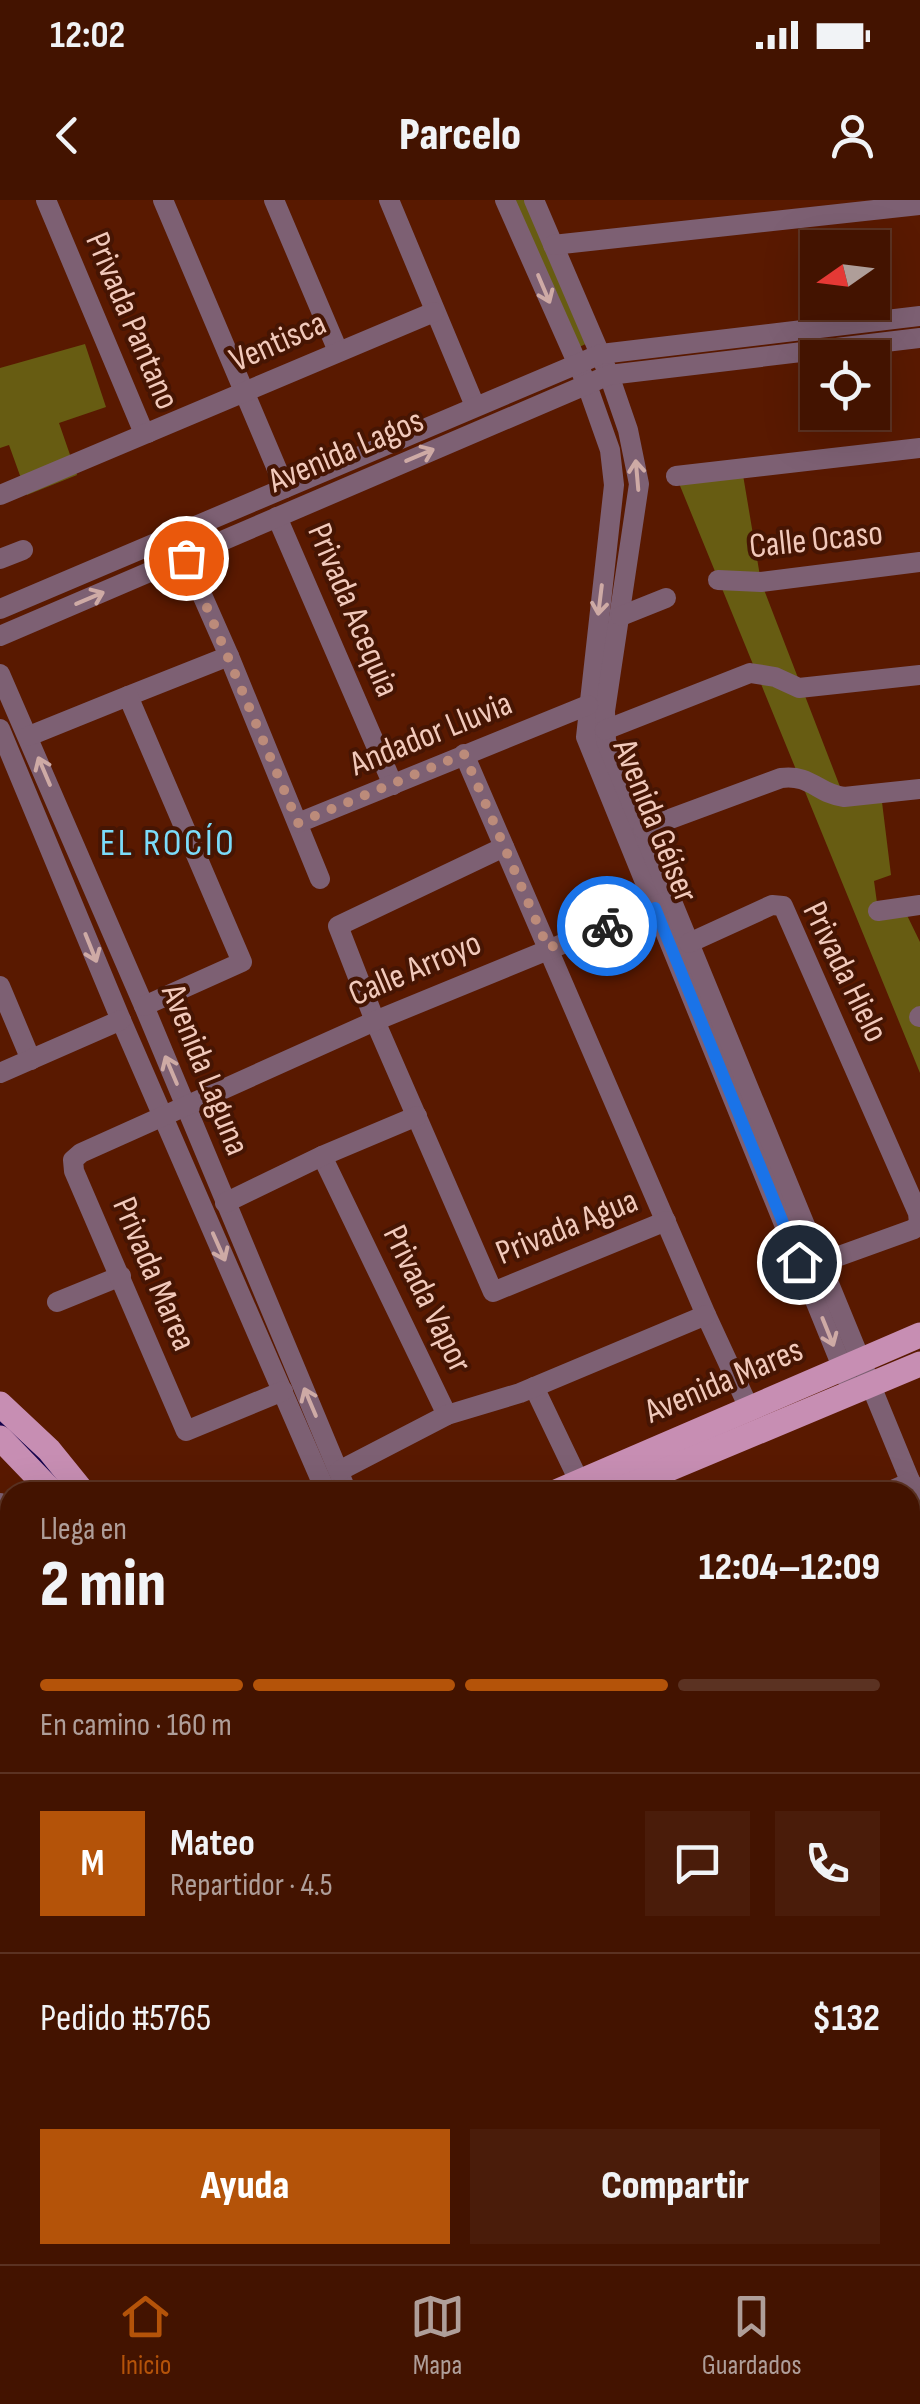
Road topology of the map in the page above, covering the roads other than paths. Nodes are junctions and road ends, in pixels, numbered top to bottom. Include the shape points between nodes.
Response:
1 (46, 200) edge
2 (163, 200) edge
3 (274, 200) edge
4 (389, 200) edge
5 (506, 200) edge
6 (534, 200) edge
7 (920, 205) edge
8 (552, 245) junction
9 (434, 312) junction
10 (920, 316) edge
11 (920, 338) edge
12 (338, 350) junction
13 (601, 354) junction
14 (576, 363) junction
15 (609, 375) junction
16 (586, 385) junction
17 (245, 391) junction
18 (475, 406) junction
19 (148, 433) junction
20 (920, 448) edge
21 (365, 454) junction
22 (374, 474) junction
23 (676, 476) dead end
24 (285, 488) junction
25 (0, 495) edge
26 (277, 516) junction
27 (609, 526) junction
28 (634, 528) junction
29 (174, 535) junction
30 (23, 550) dead end
31 (186, 558) junction
32 (0, 559) edge
33 (920, 562) edge
34 (718, 580) dead end
35 (666, 598) dead end
36 (0, 609) edge
37 (621, 616) junction
38 (0, 636) edge
39 (229, 656) junction
40 (0, 674) edge
41 (920, 675) edge
42 (596, 693) junction
43 (128, 696) junction
44 (606, 730) junction
45 (29, 736) junction
46 (2, 740) edge
47 (464, 754) junction
48 (392, 785) junction
49 (920, 789) edge
50 (298, 823) junction
51 (643, 830) junction
52 (504, 847) junction
53 (88, 875) junction
54 (320, 879) dead end
55 (65, 884) junction
56 (663, 903) junction
57 (920, 905) edge
58 (878, 911) dead end
59 (689, 943) junction
60 (548, 948) junction
61 (0, 986) edge
62 (144, 1006) junction
63 (121, 1020) junction
64 (375, 1020) junction
65 (31, 1060) junction
66 (0, 1073) edge
67 (186, 1107) junction
68 (417, 1116) junction
69 (162, 1118) junction
70 (755, 1129) junction
71 (322, 1156) junction
72 (225, 1203) junction
73 (666, 1221) junction
74 (820, 1263) junction
75 (121, 1276) junction
76 (57, 1302) dead end
77 (706, 1314) junction
78 (279, 1331) junction
79 (920, 1335) edge
80 (260, 1340) junction
81 (851, 1364) junction
82 (920, 1364) edge
83 (534, 1387) junction
84 (862, 1388) junction
85 (283, 1391) junction
86 (0, 1404) edge
87 (749, 1408) junction
88 (447, 1415) junction
89 (0, 1438) edge
90 (676, 1452) junction
91 (339, 1470) junction
92 (42, 1482) edge
93 (75, 1482) edge
94 (322, 1482) edge
95 (343, 1482) edge
96 (565, 1482) edge
97 (583, 1482) edge
98 (630, 1482) edge
99 (911, 1482) edge

1 - 19 street, Privada Pantano
2 - 17 street
3 - 12 street
4 - 9 street
5 -> 14 street, Avenida Géiser
6 - 8 street, Avenida Géiser
7 - 8 street
8 - 13 street, Avenida Géiser
9 - 12 street, Ventisca
9 - 18 street
10 - 13 street, Avenida Lagos
11 - 15 street, Avenida Lagos
12 - 17 street, Ventisca
13 - 14 street, Avenida Lagos
13 - 15 street, Avenida Géiser
14 - 16 street, Avenida Géiser
14 - 18 street, Avenida Lagos
15 - 16 street, Avenida Lagos
28 -> 15 street, Avenida Géiser via 640,484
22 -> 16 street, Avenida Lagos
16 - 27 street, Avenida Géiser via 610,450
17 - 19 street, Ventisca
17 - 24 street
18 - 21 street, Avenida Lagos
19 - 25 street, Privada Pantano
20 - 23 street
21 - 22 street
21 - 24 street, Avenida Lagos
22 - 26 street, Avenida Lagos
24 - 29 street, Avenida Lagos
26 - 31 street, Avenida Lagos
26 - 48 street, Privada Acequia
27 - 28 street
27 -> 42 street, Avenida Géiser
28 - 37 street, Avenida Géiser
29 - 31 street
29 - 36 street, Avenida Lagos
30 - 32 street
38 -> 31 street, Avenida Lagos
31 - 39 street
33 - 34 street, Calle Ocaso via 761,582
35 - 37 street
37 - 42 street, Avenida Géiser
39 - 43 street
39 - 50 street
40 - 45 street, Avenida Laguna
41 - 44 street via 800,688 756,672
42 - 44 street, Avenida Géiser
42 - 47 street, Andador Lluvia
42 - 56 street, Avenida Géiser via 586,737
43 - 45 street
43 - 62 street via 242,962
44 - 51 street, Avenida Géiser
53 -> 45 street, Avenida Laguna
46 - 55 street, Avenida Laguna
47 - 48 street, Andador Lluvia
47 - 52 street, Privada Agua
48 - 50 street, Andador Lluvia
49 - 51 street via 844,797 802,777 781,778
50 - 54 street
51 - 56 street, Avenida Géiser
52 - 60 street, Privada Agua
52 - 64 street, Privada Agua via 338,926
53 - 55 street
53 - 62 street, Avenida Laguna
55 -> 63 street, Avenida Laguna
56 - 59 street, Avenida Géiser
56 - 60 street, Calle Arroyo
56 - 70 street, Avenida Géiser
57 - 58 street
59 - 70 street, Avenida Géiser
59 - 74 street, Privada Hielo via 772,905 785,908 918,1213 914,1229
60 - 64 street, Calle Arroyo
60 - 73 street, Privada Agua
61 - 65 street
67 -> 62 street, Avenida Laguna
63 - 65 street
63 - 69 street, Avenida Laguna
64 - 67 street, Calle Arroyo
64 - 68 street, Privada Agua
65 - 66 street
67 - 69 street, Privada Marea
67 - 72 street, Avenida Laguna
68 - 71 street
68 - 73 street, Privada Agua via 493,1292
69 - 75 street, Privada Marea via 73,1160
69 -> 80 street, Avenida Laguna
70 - 74 street, Avenida Géiser
70 -> 81 street, Avenida Géiser
71 - 72 street
71 - 88 street, Privada Vapor
72 - 78 street, Avenida Laguna
73 - 77 street
74 - 81 street, Avenida Géiser
75 - 76 street
75 - 85 street, Privada Marea via 186,1431
77 - 83 street
77 - 87 street
78 - 80 street
91 -> 78 street, Avenida Laguna
79 - 81 main road, Avenida Mares
80 - 85 street, Avenida Laguna
81 - 84 street, Avenida Géiser
81 - 87 main road, Avenida Mares
82 - 84 main road, Avenida Mares
83 - 88 street
83 - 96 street
84 - 90 main road, Avenida Mares
84 - 99 street, Avenida Géiser
85 - 94 street, Avenida Laguna
86 - 93 main road
87 - 90 main road, Avenida Mares
88 - 91 street, Privada Vapor
89 - 92 main road
90 - 97 main road, Avenida Mares
90 - 98 main road, Avenida Mares
91 - 95 street, Avenida Laguna

